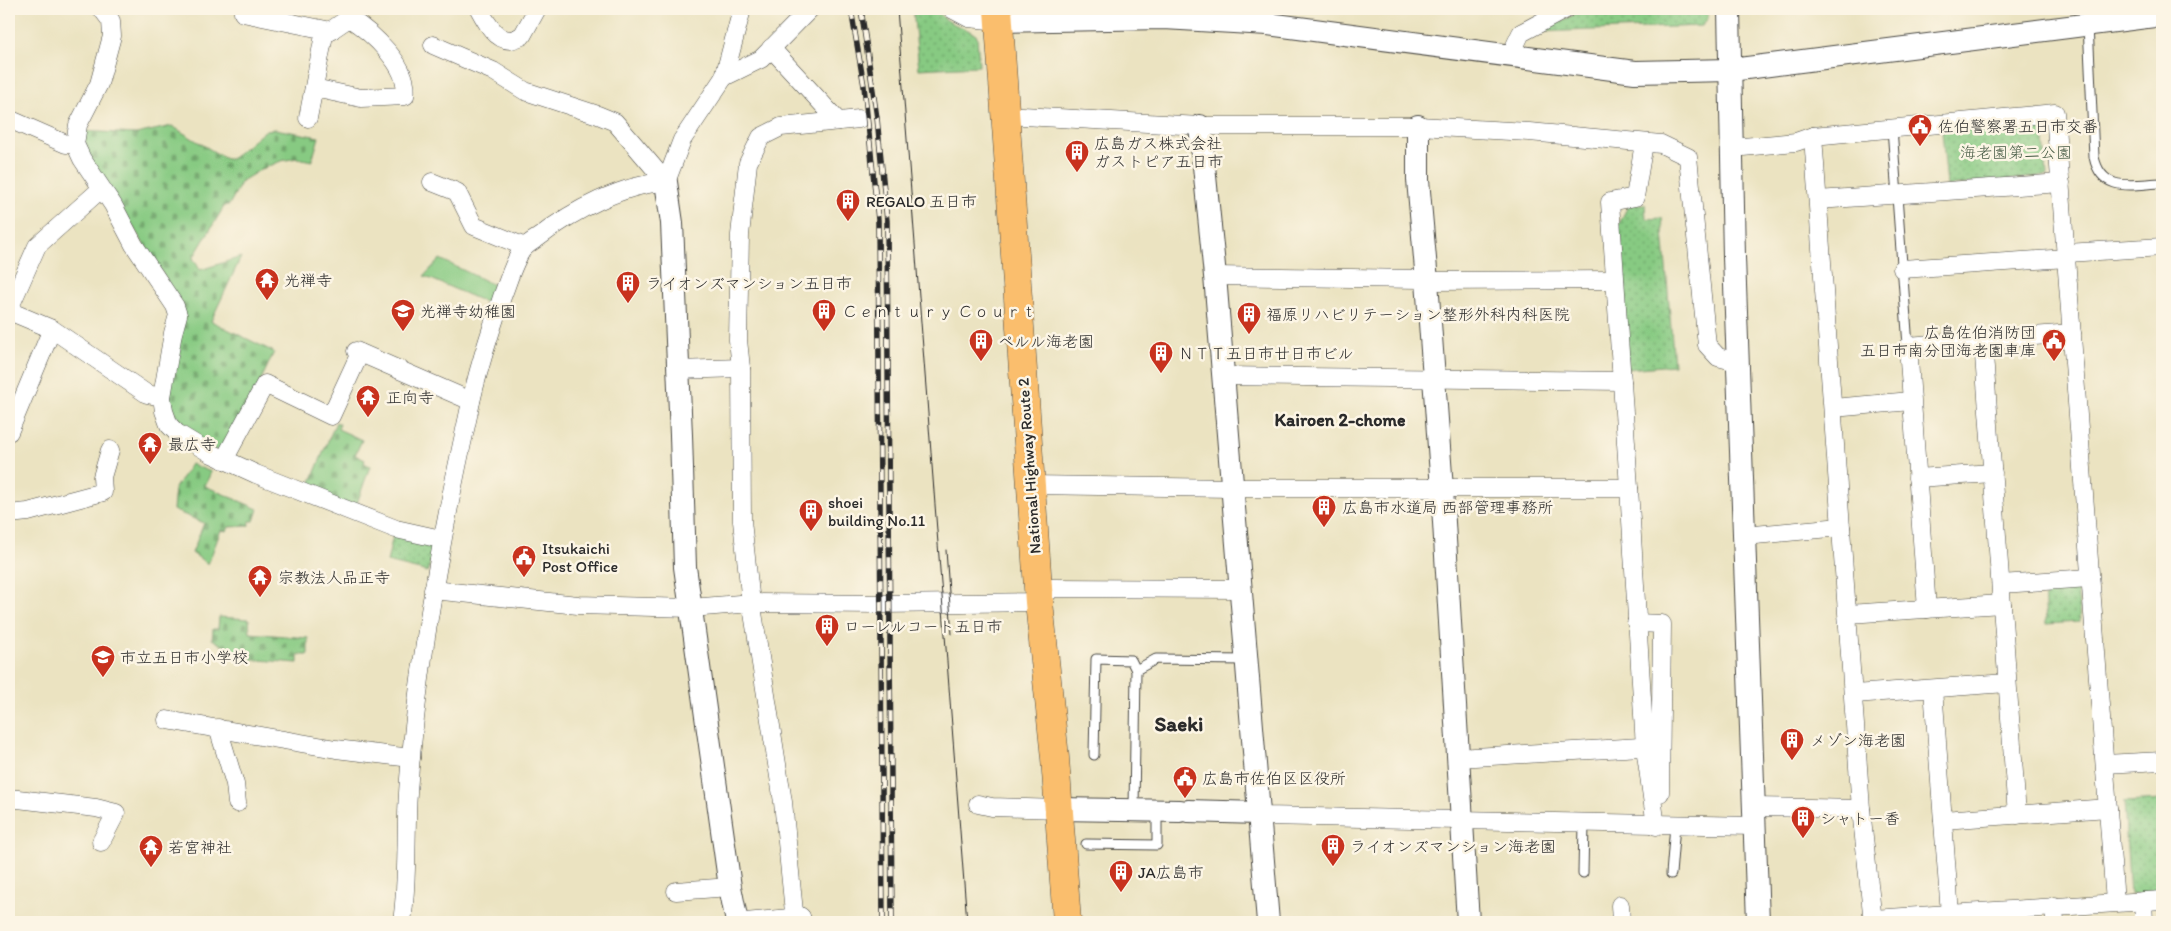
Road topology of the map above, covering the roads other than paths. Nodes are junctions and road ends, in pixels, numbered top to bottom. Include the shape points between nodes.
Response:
1 (479, 9) edge
2 (537, 9) edge
3 (742, 9) edge
4 (810, 9) edge
5 (952, 9) edge
6 (1566, 9) edge
7 (1729, 9) edge
8 (104, 10) edge
9 (243, 13) dead end
10 (350, 14) edge
11 (1112, 14) edge
12 (998, 15) edge
13 (2162, 15) edge
14 (2088, 24) junction
15 (331, 31) junction
16 (434, 45) dead end
17 (771, 48) junction
18 (1510, 56) junction
19 (1731, 70) junction
20 (724, 77) junction
21 (314, 88) junction
22 (1006, 114) junction
23 (308, 118) dead end
24 (859, 119) dead end
25 (838, 121) junction
26 (10, 122) edge
27 (1200, 126) junction
28 (1418, 126) junction
29 (1892, 128) junction
30 (1813, 136) junction
31 (1644, 143) junction
32 (75, 144) junction
33 (1732, 148) junction
34 (432, 182) dead end
35 (666, 182) junction
36 (2061, 182) junction
37 (2162, 183) edge
38 (101, 188) junction
39 (1896, 194) junction
40 (1818, 200) junction
41 (525, 247) junction
42 (2162, 247) edge
43 (2067, 255) junction
44 (1902, 269) junction
45 (1216, 276) junction
46 (1615, 280) junction
47 (1427, 281) junction
48 (9, 310) edge
49 (52, 329) junction
50 (2072, 333) junction
51 (1983, 341) junction
52 (1908, 346) junction
53 (1738, 362) junction
54 (741, 368) junction
55 (677, 370) junction
56 (1224, 376) junction
57 (1433, 378) junction
58 (1622, 381) junction
59 (162, 398) junction
60 (1912, 401) junction
61 (471, 402) junction
62 (1833, 408) junction
63 (9, 432) edge
64 (110, 450) dead end
65 (224, 460) junction
66 (1992, 473) junction
67 (1917, 478) junction
68 (1031, 485) junction
69 (1232, 488) junction
70 (1629, 488) junction
71 (1442, 489) junction
72 (9, 514) edge
73 (1841, 526) junction
74 (1744, 536) junction
75 (441, 539) junction
76 (2090, 578) junction
77 (2001, 584) junction
78 (1241, 589) junction
79 (432, 590) junction
80 (1039, 602) junction
81 (752, 603) junction
82 (2002, 604) junction
83 (691, 608) junction
84 (1927, 610) junction
85 (1848, 614) junction
86 (1636, 623) junction
87 (1247, 660) junction
88 (1136, 670) junction
89 (2007, 683) junction
90 (1933, 689) junction
91 (1854, 694) junction
92 (167, 720) dead end
93 (218, 728) junction
94 (1653, 746) junction
95 (1094, 755) dead end
96 (411, 758) junction
97 (1458, 758) junction
98 (2162, 761) edge
99 (2105, 764) junction
100 (9, 798) edge
101 (237, 803) dead end
102 (978, 804) dead end
103 (2108, 808) junction
104 (1059, 809) junction
105 (1861, 809) junction
106 (1134, 810) junction
107 (1157, 811) junction
108 (1259, 813) junction
109 (2017, 815) junction
110 (1754, 817) junction
111 (1943, 820) junction
112 (1462, 822) junction
113 (1584, 824) junction
114 (1675, 825) junction
115 (1656, 826) junction
116 (101, 842) dead end
117 (1086, 844) dead end
118 (1583, 872) dead end
119 (1671, 874) dead end
120 (730, 887) junction
121 (676, 891) dead end
122 (2162, 900) edge
123 (2143, 901) junction
124 (2115, 902) junction
125 (2055, 914) edge
126 (1958, 916) edge
127 (802, 919) edge
128 (1873, 921) edge
129 (402, 922) edge
130 (737, 922) edge
131 (745, 922) edge
132 (1067, 922) edge
133 (1268, 922) edge
134 (1468, 922) edge
135 (1758, 922) edge
136 (2144, 922) edge

1 - 2 street via 498,36 510,40 522,36
3 - 20 street
4 - 17 street
5 - 12 street via 969,18
6 - 18 street via 1521,33
7 - 19 street
8 - 32 street via 111,21 109,50 99,84 78,125
9 - 15 street
10 - 15 street
10 - 21 street via 383,45 407,86 405,96 361,98
11 - 12 street
11 - 18 street via 1268,24
12 - 22 highway, National Highway Route 2
13 - 14 street
14 - 19 street
14 - 37 lane via 2096,168 2103,178 2115,184
15 - 21 street via 324,35
16 - 35 street via 493,71 525,91 614,122
17 - 20 street via 761,59
17 - 25 street
18 - 19 street via 1635,72
19 - 33 street
20 - 35 street via 682,140
21 - 23 street
22 - 27 street
22 - 68 highway, National Highway Route 2
24 - 25 street
25 - 54 street via 771,131 761,137 749,160 738,260
26 - 32 street via 66,144
27 - 28 street
27 - 45 street
28 - 31 street
28 - 47 street via 1418,180
29 - 30 street
29 - 36 street via 2055,114
29 - 39 lane
30 - 33 street via 1796,142
30 - 40 street
31 - 46 street via 1635,197 1610,202
31 - 53 street via 1661,144 1688,157 1707,345 1718,357
32 - 38 street
33 - 53 street
34 - 41 street via 457,192 474,226
35 - 41 street via 649,182 586,206
35 - 55 street via 672,223
36 - 39 street
36 - 43 street
38 - 48 street via 37,246
38 - 59 street via 178,315
39 - 40 street
39 - 44 lane
40 - 62 street
41 - 61 street via 508,282 487,341
42 - 43 street
43 - 44 street
43 - 50 street
44 - 52 lane
45 - 47 street
45 - 56 street
46 - 47 street
46 - 58 street
47 - 57 street
48 - 49 street
49 - 59 street via 146,394
49 - 63 street
50 - 51 street
50 - 76 street
51 - 52 street
51 - 66 street
52 - 60 street
53 - 74 street
54 - 55 street
54 - 81 street via 742,521
55 - 83 street via 685,567
56 - 57 street
56 - 69 street
57 - 58 street
57 - 71 street
58 - 70 street
59 - 65 street via 170,425 178,433
60 - 62 street
60 - 67 street
61 - 65 street via 358,352 331,416 264,384
61 - 75 street
62 - 73 street
64 - 72 street via 102,478 103,492
65 - 75 street via 396,529
66 - 67 street
66 - 77 street
67 - 84 street
68 - 69 street
68 - 80 highway, National Highway Route 2
69 - 71 street
69 - 78 street
70 - 71 street
70 - 86 street
71 - 97 street
73 - 74 street
73 - 85 street
74 - 110 street
75 - 79 street
76 - 77 street
76 - 99 street
77 - 82 street
78 - 80 street via 1052,588
78 - 87 street
79 - 83 street via 578,605
79 - 96 street
80 - 81 street
80 - 104 highway, National Highway Route 2
81 - 83 street
81 - 127 street via 783,802 794,912
82 - 84 street
82 - 89 street
83 - 120 street
84 - 85 street
85 - 91 street
86 - 94 street
86 - 94 street via 1662,624
87 - 88 lane via 1156,659
87 - 108 street
88 - 95 lane via 1131,660 1096,659
88 - 106 lane
89 - 90 street
89 - 109 street
90 - 91 street
90 - 111 street
91 - 105 street
92 - 93 street
93 - 96 street via 336,749
93 - 101 street via 235,784
94 - 97 street
94 - 115 street
96 - 129 street
97 - 112 street
98 - 99 street
99 - 103 street
100 - 116 street via 116,813
102 - 104 street
103 - 109 street
103 - 124 street
104 - 106 street
104 - 132 highway, National Highway Route 2
105 - 110 street
105 - 128 street
106 - 107 street
107 - 108 street
107 - 117 lane via 1157,845
108 - 112 street via 1265,816
108 - 133 street
109 - 111 street
110 - 114 street
110 - 135 street
111 - 126 street
112 - 113 street
112 - 134 street
113 - 115 street
113 - 118 lane
114 - 115 street
114 - 119 lane
120 - 121 street
120 - 130 street
122 - 123 street
123 - 124 street
123 - 136 street
124 - 125 street
125 - 126 street
126 - 128 street
127 - 131 street

